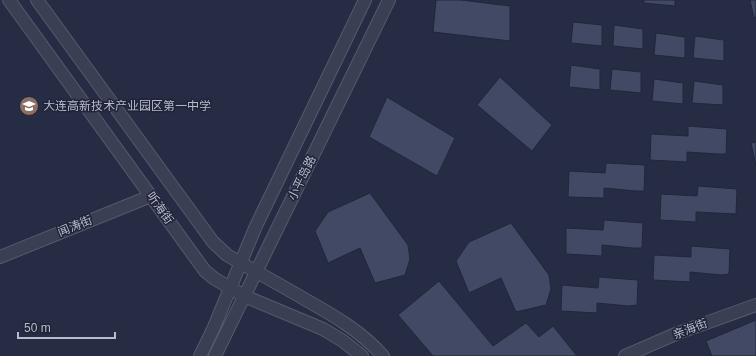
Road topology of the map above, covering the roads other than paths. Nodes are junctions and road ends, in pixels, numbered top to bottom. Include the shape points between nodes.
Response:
1 (9, 0) edge
2 (37, 0) edge
3 (365, 0) edge
4 (389, 0) edge
5 (292, 152) junction
6 (310, 161) junction
7 (151, 196) junction
8 (0, 257) edge
9 (241, 263) junction
10 (256, 272) junction
11 (230, 288) junction
12 (244, 296) junction
13 (756, 305) edge
14 (200, 356) edge
15 (215, 356) edge
16 (362, 356) edge
17 (383, 356) edge
18 (624, 356) edge

1 - 7 street, 听海街
2 - 9 street, 听海街 via 213,242
3 - 5 street, 小平岛路
4 - 6 street, 小平岛路
5 - 6 street
5 - 9 street, 小平岛路
6 - 10 street, 小平岛路
7 - 8 street, 闻涛街
7 - 11 street, 听海街 via 205,271
9 - 10 street, 听海街
9 - 11 street, 小平岛路
10 - 12 street, 小平岛路
10 - 17 street, 听海街 via 335,316
11 - 12 street, 听海街
11 - 14 street, 小平岛路
12 - 15 street, 小平岛路
12 - 16 street, 听海街 via 323,329
13 - 18 street, 亲海街

